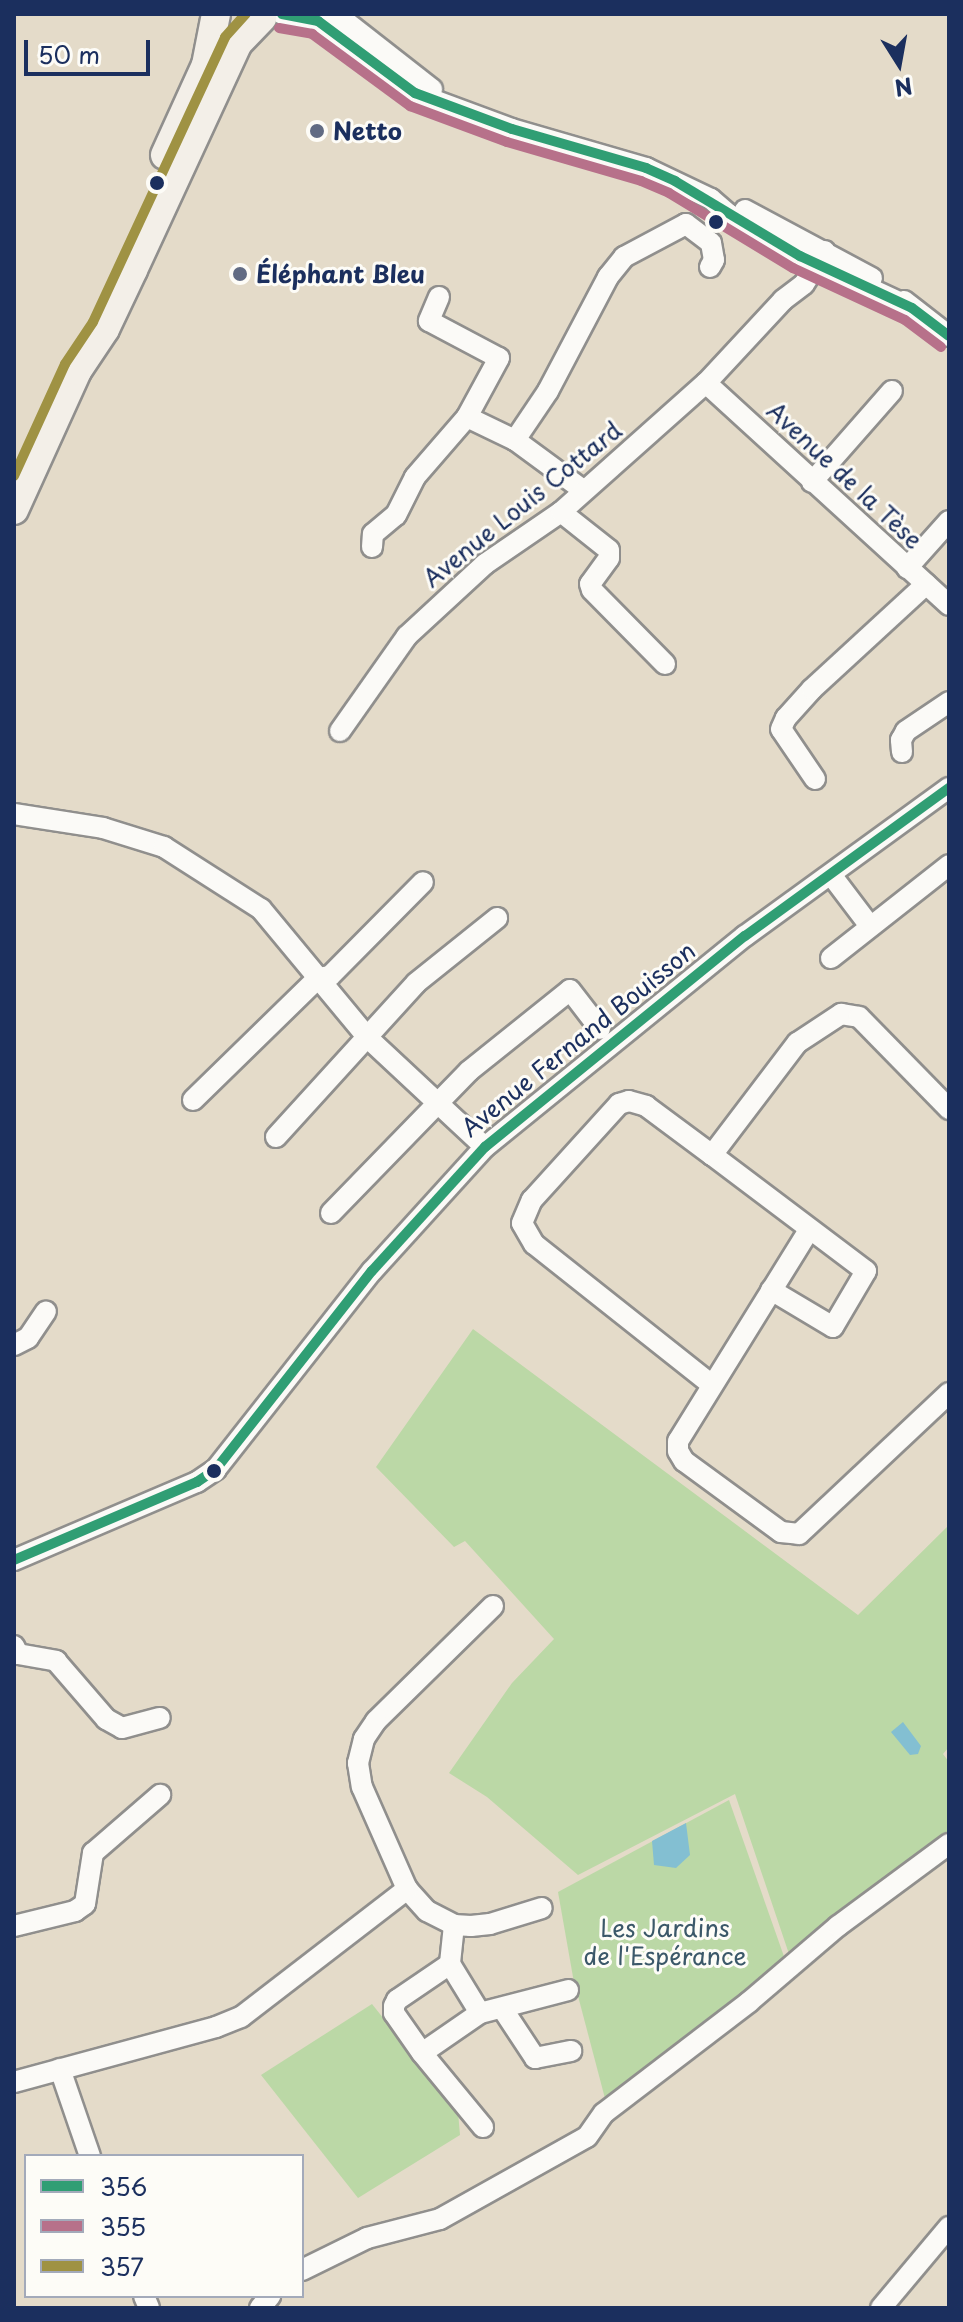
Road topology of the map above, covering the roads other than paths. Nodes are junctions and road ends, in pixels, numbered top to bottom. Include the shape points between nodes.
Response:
1 (216, 14) edge
2 (336, 14) edge
3 (265, 15) edge
4 (455, 106) junction
5 (137, 239) junction
6 (813, 253) junction
7 (710, 267) dead end
8 (439, 297) dead end
9 (949, 336) edge
10 (706, 383) junction
11 (892, 391) dead end
12 (467, 417) junction
13 (515, 440) junction
14 (812, 482) junction
15 (583, 490) junction
16 (14, 510) edge
17 (561, 512) junction
18 (949, 521) edge
19 (372, 547) dead end
20 (907, 568) junction
21 (926, 584) junction
22 (949, 605) edge
23 (665, 664) dead end
24 (949, 702) edge
25 (340, 731) dead end
26 (902, 752) dead end
27 (815, 779) dead end
28 (949, 788) edge
29 (14, 814) edge
30 (949, 865) edge
31 (832, 876) junction
32 (423, 882) dead end
33 (497, 918) dead end
34 (870, 926) junction
35 (831, 958) dead end
36 (318, 978) junction
37 (600, 1029) dead end
38 (369, 1039) junction
39 (193, 1100) dead end
40 (437, 1104) junction
41 (949, 1109) edge
42 (276, 1137) dead end
43 (485, 1147) junction
44 (712, 1155) junction
45 (331, 1213) dead end
46 (809, 1230) junction
47 (771, 1290) junction
48 (46, 1311) dead end
49 (14, 1345) edge
50 (712, 1385) junction
51 (949, 1393) edge
52 (14, 1560) edge
53 (493, 1606) dead end
54 (14, 1646) edge
55 (160, 1718) dead end
56 (160, 1795) dead end
57 (949, 1844) edge
58 (407, 1889) junction
59 (542, 1908) dead end
60 (454, 1925) junction
61 (14, 1926) edge
62 (450, 1964) junction
63 (568, 1990) dead end
64 (502, 2008) junction
65 (480, 2013) junction
66 (571, 2051) dead end
67 (422, 2053) junction
68 (60, 2069) junction
69 (14, 2082) edge
70 (483, 2127) dead end
71 (89, 2154) edge
72 (949, 2227) edge
73 (304, 2269) edge
74 (881, 2308) edge

1 - 5 main road via 206,65
2 - 4 street
3 - 4 street via 318,21 415,93
3 - 5 main road via 238,43
4 - 6 street via 512,129 646,168
5 - 16 main road via 105,329 80,366
6 - 9 street via 912,308
6 - 10 street, Avenue Louis Cottard via 787,296
7 - 13 street via 711,243 686,224 624,257
8 - 12 street via 429,321 499,358
10 - 14 street, Avenue de la Tèse
10 - 15 street, Avenue Louis Cottard
11 - 14 street
12 - 13 street
12 - 19 street via 415,477 396,515 373,534
13 - 15 street
14 - 20 street, Avenue de la Tèse
15 - 17 street, Avenue Louis Cottard
17 - 23 street via 609,550 590,584 592,590
17 - 25 street, Avenue Louis Cottard via 485,564 407,636
18 - 20 street
20 - 21 street, Avenue de la Tèse
21 - 22 street, Avenue de la Tèse
21 - 27 street via 786,718 781,729
24 - 26 street via 906,731
28 - 31 street, Avenue Fernand Bouisson
29 - 36 street via 103,828 164,847 261,909
30 - 34 street
31 - 34 street
31 - 43 street, Avenue Fernand Bouisson via 745,936
32 - 36 street via 330,976
33 - 38 street via 416,983
34 - 35 street
36 - 38 street
36 - 39 street
37 - 40 street via 570,990 469,1071
38 - 40 street
38 - 42 street
40 - 43 street
40 - 45 street
41 - 44 street via 865,1020 841,1014 788,1053
43 - 52 street, Avenue Fernand Bouisson via 372,1271 216,1469 197,1482
44 - 46 street
44 - 50 street via 646,1106 619,1104 532,1200 522,1223 534,1244
46 - 47 street
46 - 47 street via 866,1271 833,1327
47 - 50 street
48 - 49 street via 28,1338
50 - 51 street via 678,1441 678,1451 684,1461 789,1535 799,1534
53 - 58 street via 364,1739 358,1763 362,1787
54 - 55 street via 18,1654 56,1661 106,1719 122,1728
56 - 61 street via 93,1853 85,1904
57 - 73 street via 604,2113 587,2137 440,2219 367,2238
58 - 60 street via 427,1911
58 - 68 street via 241,2017
59 - 60 street via 490,1924
60 - 62 street
62 - 65 street
62 - 67 street via 394,2006
63 - 64 street
64 - 65 street
64 - 66 street via 535,2058
65 - 67 street
67 - 70 street
68 - 69 street
68 - 71 street
72 - 74 street

